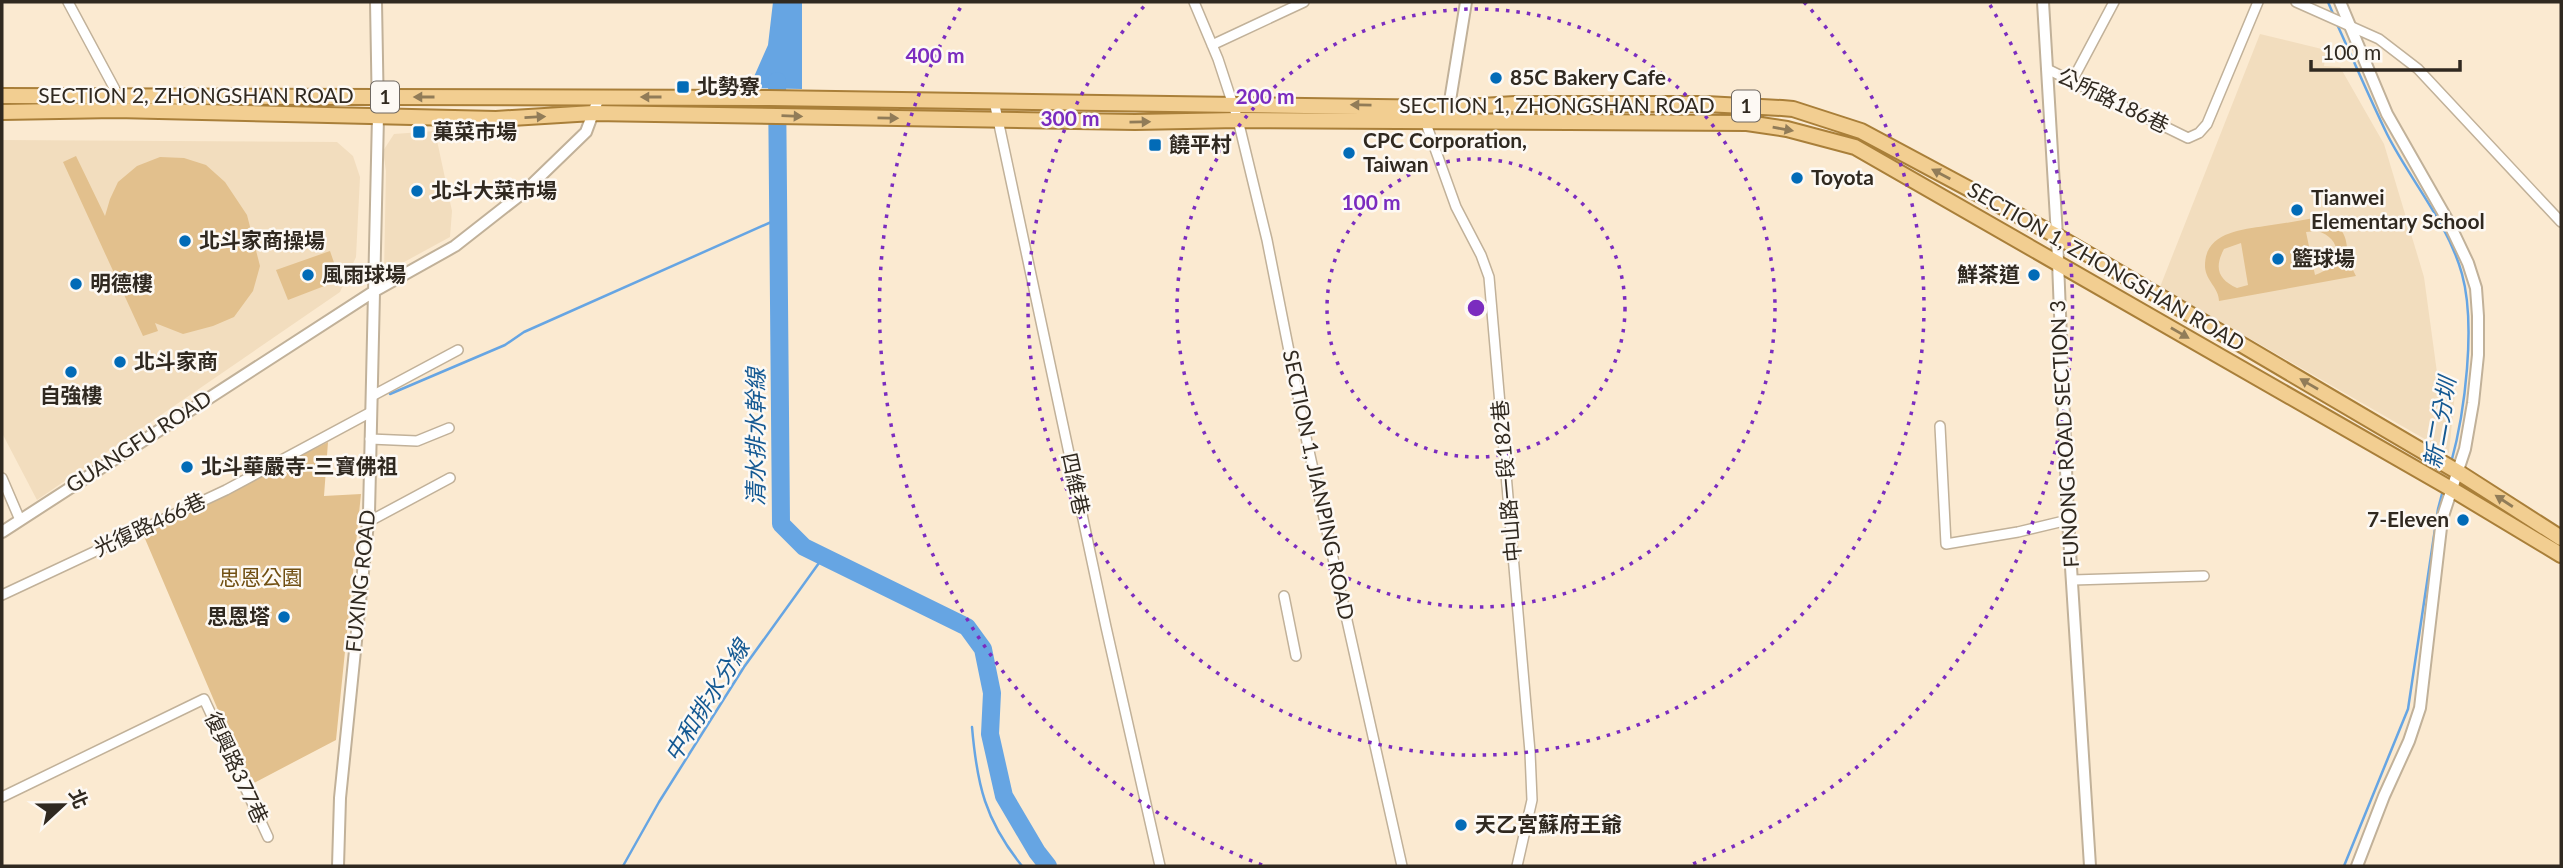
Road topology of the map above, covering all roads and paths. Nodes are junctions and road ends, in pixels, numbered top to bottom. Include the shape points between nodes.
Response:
1 (68, 2) edge
2 (376, 2) edge
3 (1194, 2) edge
4 (1304, 2) edge
5 (1466, 2) edge
6 (2043, 2) edge
7 (2114, 2) edge
8 (2258, 2) edge
9 (2296, 2) edge
10 (2340, 2) edge
11 (2348, 24) junction
12 (1212, 45) junction
13 (2047, 69) junction
14 (2072, 81) junction
15 (118, 94) junction
16 (2, 96) edge
17 (378, 97) junction
18 (599, 97) junction
19 (817, 99) joint
20 (994, 101) junction
21 (1234, 104) junction
22 (1423, 106) junction
23 (116, 110) junction
24 (2, 112) edge
25 (593, 113) junction
26 (1447, 115) junction
27 (378, 116) junction
28 (820, 117) joint
29 (996, 120) junction
30 (1238, 120) junction
31 (1424, 122) junction
32 (2561, 222) edge
33 (2057, 236) junction
34 (2057, 262) junction
35 (373, 292) junction
36 (458, 350) dead end
37 (372, 396) junction
38 (371, 412) junction
39 (1940, 426) dead end
40 (449, 428) dead end
41 (370, 439) junction
42 (2, 478) edge
43 (450, 478) dead end
44 (2456, 481) junction
45 (20, 520) junction
46 (2068, 520) junction
47 (368, 522) junction
48 (2, 531) edge
49 (2560, 546) edge
50 (2204, 576) dead end
51 (2073, 580) junction
52 (2, 595) edge
53 (1284, 596) dead end
54 (1297, 656) dead end
55 (2, 797) edge
56 (268, 837) dead end
57 (338, 866) edge
58 (1160, 866) edge
59 (1402, 866) edge
60 (1517, 866) edge
61 (2090, 866) edge
62 (2357, 866) edge

1 - 15 street
2 - 17 street, FUXING ROAD
3 - 12 street, SECTION 1, JIANPING ROAD
4 - 12 street
5 - 26 street
6 - 13 street, FUNONG ROAD SECTION 3
7 - 14 street
8 - 14 street, 公所路186巷 via 2207,124 2188,138
9 - 11 street
10 - 11 street
11 - 32 street via 2379,39 2418,69
11 - 44 street via 2387,114 2448,221 2476,288 2478,355
12 - 21 street, SECTION 1, JIANPING ROAD
13 - 14 street, 公所路186巷
13 - 33 street, FUNONG ROAD SECTION 3
15 - 16 main road, SECTION 2, ZHONGSHAN ROAD / 1
15 - 17 main road, SECTION 2, ZHONGSHAN ROAD / 1
15 - 23 street
18 -> 17 main road, SECTION 2, ZHONGSHAN ROAD / 1
17 - 27 street, FUXING ROAD
19 -> 18 main road, SECTION 2, ZHONGSHAN ROAD / 1
18 - 25 street, GUANGFU ROAD
19 - 20 main road, SECTION 1, ZHONGSHAN ROAD / 1
20 - 21 main road, SECTION 1, ZHONGSHAN ROAD / 1
20 - 29 street, 四維巷
22 -> 21 main road, SECTION 1, ZHONGSHAN ROAD / 1
21 - 30 street, SECTION 1, JIANPING ROAD
22 - 26 main road, SECTION 1, ZHONGSHAN ROAD / 1
22 - 31 street, 中山路一段182巷
23 - 24 main road, SECTION 2, ZHONGSHAN ROAD / 1
23 - 27 main road, SECTION 2, ZHONGSHAN ROAD / 1
27 -> 25 main road, SECTION 2, ZHONGSHAN ROAD / 1 via 496,119
25 -> 28 main road, SECTION 2, ZHONGSHAN ROAD / 1
25 - 35 street, GUANGFU ROAD via 586,132 524,192 455,246
26 - 31 main road, SECTION 1, ZHONGSHAN ROAD / 1
33 -> 26 main road, SECTION 1, ZHONGSHAN ROAD / 1 via 1861,131 1793,109 1515,104
26 -> 34 main road, SECTION 1, ZHONGSHAN ROAD / 1 via 1746,123 1787,129 1855,148
27 - 35 street, FUXING ROAD
28 -> 29 main road, SECTION 1, ZHONGSHAN ROAD / 1
29 -> 30 main road, SECTION 1, ZHONGSHAN ROAD / 1
29 - 58 street, 四維巷
30 - 31 main road, SECTION 1, ZHONGSHAN ROAD / 1
30 - 59 street, SECTION 1, JIANPING ROAD
31 - 60 street, 中山路一段182巷 via 1489,277 1530,752 1532,800
33 - 34 street, FUNONG ROAD SECTION 3
44 -> 33 main road, SECTION 1, ZHONGSHAN ROAD / 1
34 -> 44 main road, SECTION 1, ZHONGSHAN ROAD / 1
34 - 46 street, FUNONG ROAD SECTION 3
35 - 37 street, FUXING ROAD
35 - 45 street, GUANGFU ROAD
36 - 37 street
37 - 38 street, FUXING ROAD
38 - 41 street, FUXING ROAD
38 - 52 street, 光復路466巷 via 226,490
39 - 46 street via 1946,544
40 - 41 street via 417,441
41 - 47 street, FUXING ROAD
42 - 45 street
43 - 47 street
44 - 49 main road, SECTION 1, ZHONGSHAN ROAD / 1
44 - 62 street via 2442,519 2420,708
45 - 48 street, GUANGFU ROAD
46 - 51 street, FUNONG ROAD SECTION 3
47 - 57 street, FUXING ROAD via 340,798
50 - 51 street
51 - 61 street, FUNONG ROAD SECTION 3
53 - 54 street
55 - 56 street, 復興路377巷 via 204,699

